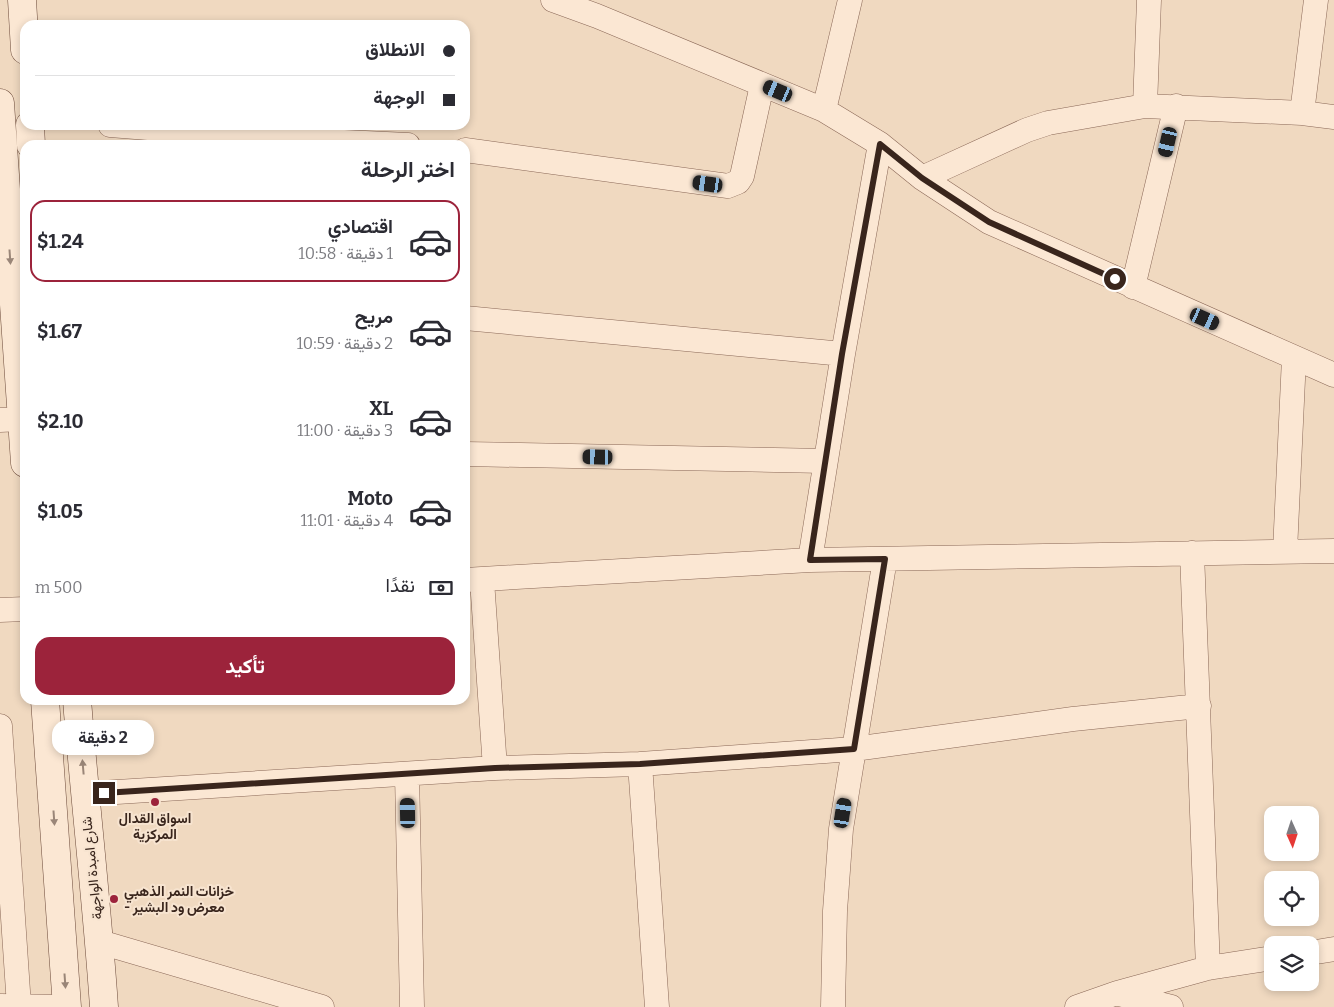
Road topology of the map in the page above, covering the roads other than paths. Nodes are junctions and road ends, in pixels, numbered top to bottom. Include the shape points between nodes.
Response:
1 (22, 0) edge
2 (553, 0) edge
3 (850, 0) edge
4 (1149, 0) edge
5 (1316, 0) edge
6 (599, 8) edge
7 (23, 20) edge
8 (762, 84) junction
9 (0, 103) edge
10 (1145, 106) junction
11 (1176, 106) junction
12 (824, 110) junction
13 (1302, 112) junction
14 (1334, 117) edge
15 (174, 130) edge
16 (301, 140) edge
17 (880, 144) junction
18 (470, 151) edge
19 (922, 178) junction
20 (4, 231) edge
21 (1134, 287) junction
22 (470, 318) edge
23 (842, 354) junction
24 (1294, 358) junction
25 (1334, 375) edge
26 (10, 420) edge
27 (20, 449) edge
28 (470, 454) edge
29 (825, 461) junction
30 (1285, 552) junction
31 (1334, 552) edge
32 (1192, 553) junction
33 (885, 559) junction
34 (810, 560) junction
35 (474, 580) edge
36 (20, 609) edge
37 (0, 610) edge
38 (45, 705) edge
39 (77, 705) edge
40 (1199, 706) junction
41 (0, 726) edge
42 (854, 749) junction
43 (640, 764) junction
44 (495, 768) junction
45 (408, 774) junction
46 (85, 794) junction
47 (100, 942) junction
48 (1334, 949) edge
49 (1319, 951) edge
50 (1264, 959) edge
51 (1208, 968) junction
52 (1117, 994) junction
53 (0, 1006) edge
54 (19, 1006) edge
55 (67, 1007) edge
56 (104, 1007) edge
57 (322, 1007) edge
58 (412, 1007) edge
59 (657, 1007) edge
60 (833, 1007) edge
61 (1077, 1007) edge
62 (1171, 1007) edge

1 - 7 main road
2 - 6 street
3 - 12 street
4 - 10 street
5 - 13 street
6 - 8 street
8 - 12 street
8 - 18 street via 742,176 738,182 728,186
9 - 20 main road
10 - 11 street
10 - 19 street via 1048,123
11 - 13 street
11 - 21 street
12 - 17 street
13 - 14 street
15 - 16 street
17 - 19 street
17 - 23 street
19 - 21 street via 989,222
20 -> 26 main road
21 - 24 street
22 - 23 street
23 - 29 street
24 - 25 street
24 - 30 street
26 - 27 main road
28 - 29 street
29 - 34 street
30 - 31 street
30 - 32 street
32 - 33 street
32 - 40 street
33 - 34 street
33 - 42 street
34 - 35 street
35 - 44 street
36 - 37 street
38 -> 55 main road
46 -> 39 main road, شارع امبدة الواجهة
40 - 42 street via 1073,719
40 - 51 street
41 - 54 street
42 - 43 street
42 - 60 street via 838,861
43 - 44 street
43 - 59 street
44 - 45 street
45 - 46 street
45 - 58 street
46 - 47 main road, شارع امبدة الواجهة
47 - 56 main road, شارع امبدة الواجهة
47 - 57 street
48 - 49 street
50 - 51 street
51 - 52 street
52 - 61 street
52 - 62 street
53 - 54 street
54 - 55 street

